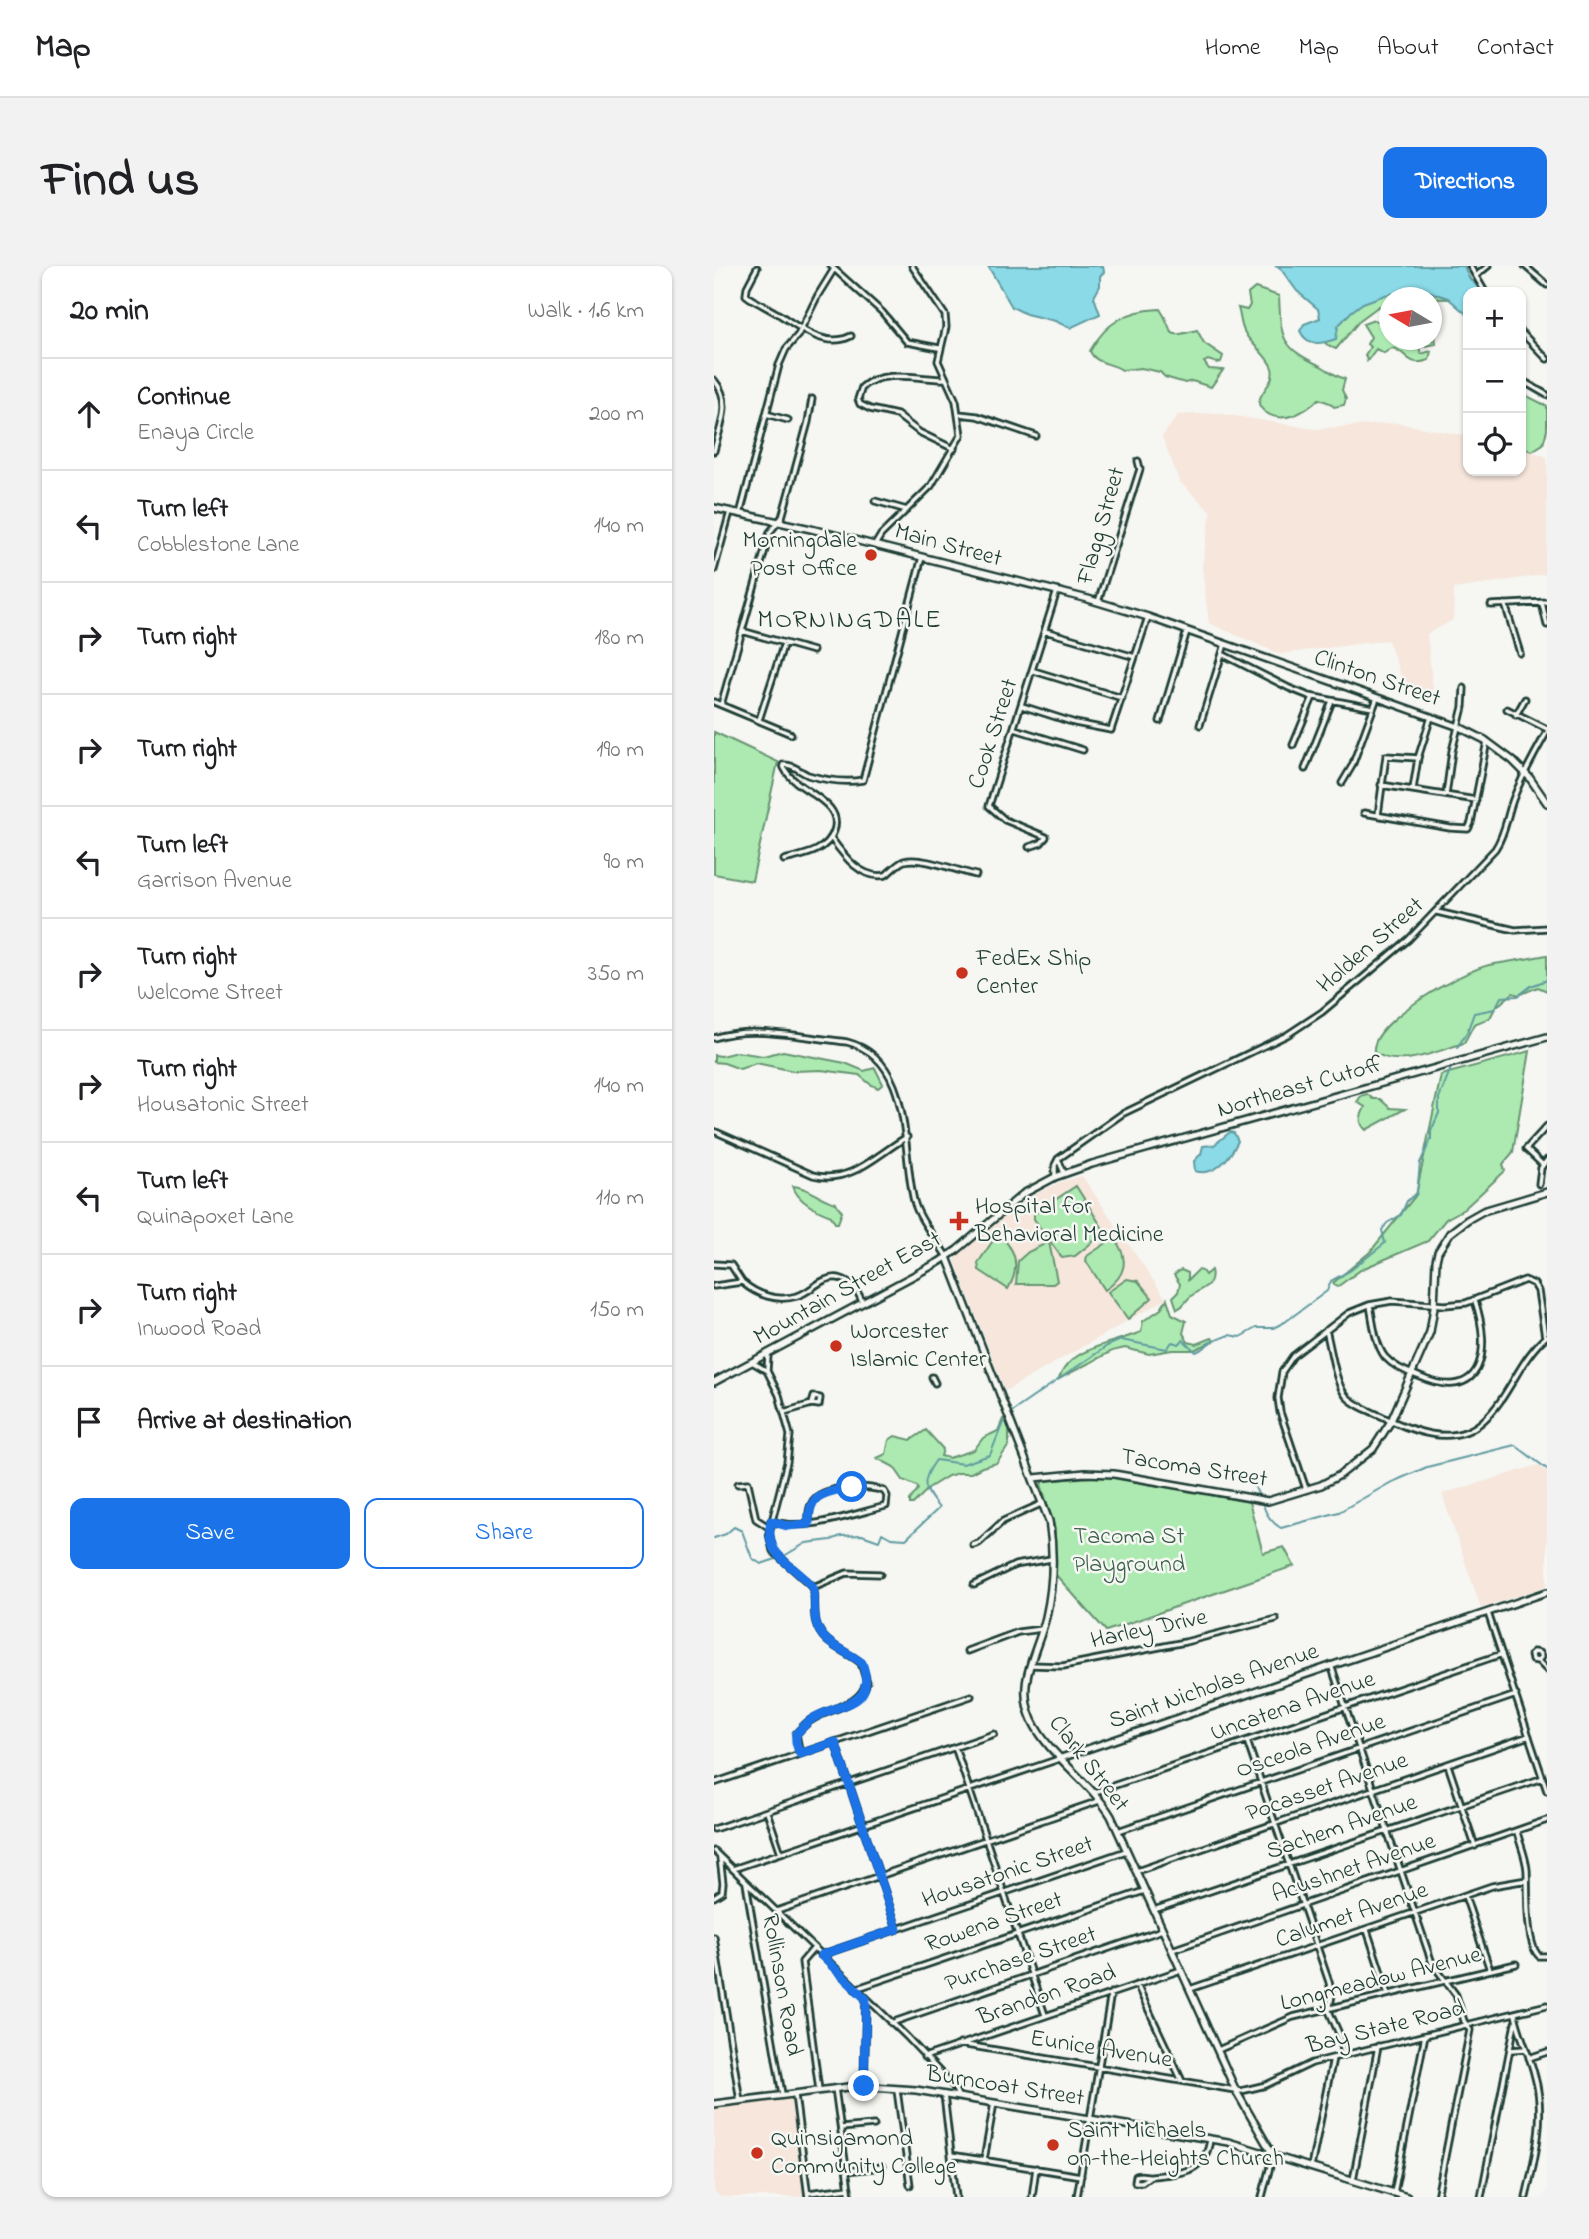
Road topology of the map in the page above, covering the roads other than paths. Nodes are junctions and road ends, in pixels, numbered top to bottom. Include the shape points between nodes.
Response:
1 (912, 266) edge
2 (1470, 266) edge
3 (1488, 266) edge
4 (1525, 266) edge
5 (832, 267) edge
6 (757, 268) dead end
7 (1477, 275) junction
8 (1547, 285) edge
9 (1483, 287) edge
10 (801, 330) junction
11 (851, 336) dead end
12 (1526, 337) edge
13 (939, 348) junction
14 (1547, 359) edge
15 (945, 379) junction
16 (714, 380) edge
17 (1526, 383) edge
18 (1547, 395) edge
19 (812, 399) dead end
20 (766, 414) junction
21 (959, 414) junction
22 (788, 420) dead end
23 (1036, 436) dead end
24 (715, 442) edge
25 (954, 449) junction
26 (714, 451) edge
27 (1138, 461) dead end
28 (875, 501) dead end
29 (714, 509) edge
30 (907, 510) junction
31 (730, 512) junction
32 (740, 514) junction
33 (778, 522) junction
34 (875, 545) junction
35 (922, 557) junction
36 (714, 570) edge
37 (1057, 591) junction
38 (1098, 602) junction
39 (1544, 602) edge
40 (1505, 604) junction
41 (1491, 605) dead end
42 (1148, 617) junction
43 (1171, 625) joint
44 (1547, 625) edge
45 (742, 631) junction
46 (1045, 631) junction
47 (1187, 631) junction
48 (785, 643) junction
49 (1225, 644) junction
50 (813, 651) dead end
51 (1520, 653) dead end
52 (1222, 654) junction
53 (1135, 657) junction
54 (1033, 670) junction
55 (1464, 688) dead end
56 (1313, 697) junction
57 (1122, 698) junction
58 (1377, 698) junction
59 (1525, 699) dead end
60 (1332, 701) junction
61 (714, 702) edge
62 (721, 705) junction
63 (1022, 706) junction
64 (1373, 708) junction
65 (1507, 709) dead end
66 (1516, 715) junction
67 (1431, 717) junction
68 (759, 720) junction
69 (1160, 721) dead end
70 (1200, 725) dead end
71 (1458, 726) junction
72 (1015, 729) junction
73 (1547, 731) edge
74 (791, 734) dead end
75 (1487, 741) junction
76 (1293, 746) dead end
77 (1083, 750) dead end
78 (1418, 758) junction
79 (1305, 769) dead end
80 (1525, 773) junction
81 (1342, 783) dead end
82 (1381, 785) junction
83 (1413, 789) junction
84 (1446, 795) junction
85 (1476, 800) junction
86 (1547, 803) edge
87 (1364, 813) dead end
88 (1378, 815) junction
89 (831, 838) junction
90 (1029, 847) dead end
91 (784, 860) dead end
92 (976, 875) dead end
93 (1437, 912) junction
94 (1547, 928) edge
95 (1547, 1037) edge
96 (714, 1038) edge
97 (1547, 1126) edge
98 (714, 1131) edge
99 (907, 1137) junction
100 (1058, 1159) junction
101 (1547, 1160) edge
102 (1543, 1164) junction
103 (1064, 1173) junction
104 (1055, 1177) junction
105 (1539, 1184) dead end
106 (1547, 1192) edge
107 (947, 1256) junction
108 (714, 1264) edge
109 (742, 1282) junction
110 (714, 1286) edge
111 (1475, 1301) junction
112 (1434, 1303) junction
113 (863, 1304) junction
114 (1369, 1305) junction
115 (1326, 1330) junction
116 (1546, 1336) edge
117 (768, 1354) junction
118 (752, 1362) junction
119 (767, 1371) junction
120 (1412, 1374) junction
121 (932, 1377) dead end
122 (714, 1382) edge
123 (934, 1383) dead end
124 (812, 1404) dead end
125 (784, 1412) junction
126 (1391, 1421) junction
127 (1034, 1478) junction
128 (738, 1484) dead end
129 (1306, 1490) junction
130 (1043, 1503) junction
131 (771, 1521) junction
132 (809, 1524) junction
133 (770, 1528) junction
134 (974, 1545) dead end
135 (1051, 1559) junction
136 (880, 1574) dead end
137 (974, 1585) dead end
138 (813, 1590) junction
139 (1547, 1592) edge
140 (1488, 1612) junction
141 (1276, 1619) dead end
142 (1042, 1629) junction
143 (967, 1651) dead end
144 (1502, 1654) junction
145 (1538, 1661) dead end
146 (1029, 1664) junction
147 (1331, 1665) junction
148 (1547, 1670) edge
149 (1516, 1695) junction
150 (971, 1696) dead end
151 (1346, 1707) junction
152 (993, 1734) dead end
153 (1529, 1736) junction
154 (1247, 1741) junction
155 (835, 1742) junction
156 (955, 1747) junction
157 (1359, 1749) junction
158 (800, 1754) junction
159 (1061, 1758) junction
160 (1448, 1765) junction
161 (1543, 1778) junction
162 (1261, 1782) junction
163 (714, 1783) edge
164 (847, 1783) junction
165 (968, 1789) junction
166 (1374, 1790) junction
167 (1547, 1790) edge
168 (1095, 1792) junction
169 (1101, 1800) junction
170 (1461, 1806) junction
171 (766, 1811) junction
172 (1547, 1820) edge
173 (1276, 1824) junction
174 (863, 1826) junction
175 (714, 1829) edge
176 (1118, 1831) junction
177 (1388, 1831) junction
178 (1517, 1832) junction
179 (986, 1840) junction
180 (1475, 1846) junction
181 (714, 1851) edge
182 (1126, 1851) junction
183 (781, 1853) junction
184 (720, 1858) junction
185 (1290, 1865) junction
186 (733, 1869) junction
187 (1135, 1871) junction
188 (1401, 1872) junction
189 (879, 1877) junction
190 (1527, 1880) junction
191 (746, 1883) junction
192 (1144, 1891) junction
193 (1003, 1893) junction
194 (1465, 1896) junction
195 (714, 1897) edge
196 (1303, 1905) junction
197 (1153, 1910) junction
198 (777, 1911) junction
199 (1415, 1913) junction
200 (897, 1929) junction
201 (1367, 1929) junction
202 (1162, 1930) junction
203 (1017, 1933) junction
204 (714, 1937) edge
205 (1317, 1946) junction
206 (814, 1948) junction
207 (1172, 1950) junction
208 (821, 1955) junction
209 (1547, 1956) edge
210 (1516, 1964) dead end
211 (1181, 1970) junction
212 (1490, 1970) junction
213 (1031, 1974) junction
214 (1447, 1981) junction
215 (1136, 1984) junction
216 (855, 1989) junction
217 (1190, 1990) junction
218 (1111, 1993) junction
219 (1388, 1994) junction
220 (866, 1999) junction
221 (1547, 2006) edge
222 (1330, 2009) junction
223 (1514, 2014) junction
224 (1045, 2015) junction
225 (891, 2023) junction
226 (1468, 2025) junction
227 (1425, 2035) junction
228 (960, 2044) junction
229 (1378, 2046) junction
230 (1525, 2049) junction
231 (1218, 2050) junction
232 (1511, 2050) junction
233 (1547, 2052) edge
234 (1344, 2055) junction
235 (925, 2057) junction
236 (1333, 2058) junction
237 (1529, 2059) junction
238 (1098, 2067) junction
239 (1182, 2081) junction
240 (864, 2086) junction
241 (835, 2088) junction
242 (897, 2088) junction
243 (819, 2090) junction
244 (1236, 2091) junction
245 (794, 2093) junction
246 (782, 2094) junction
247 (944, 2094) junction
248 (958, 2096) junction
249 (740, 2101) junction
250 (994, 2102) junction
251 (714, 2104) edge
252 (1090, 2118) junction
253 (874, 2125) dead end
254 (841, 2129) junction
255 (1210, 2139) junction
256 (951, 2155) junction
257 (1273, 2155) junction
258 (984, 2160) junction
259 (882, 2167) dead end
260 (1311, 2167) junction
261 (1036, 2168) junction
262 (847, 2171) junction
263 (1081, 2176) junction
264 (1149, 2177) dead end
265 (1353, 2180) junction
266 (910, 2185) dead end
267 (849, 2188) junction
268 (1394, 2193) junction
269 (1384, 2194) edge
270 (808, 2195) edge
271 (850, 2197) edge
272 (956, 2197) edge
273 (1032, 2197) edge
274 (1077, 2197) edge
275 (1262, 2197) edge
276 (1406, 2197) edge
277 (1437, 2197) edge
278 (1481, 2197) edge
279 (1526, 2197) edge

1 - 13 street via 945,315
2 - 7 street
3 - 7 street
4 - 8 street
5 - 10 street
5 - 13 street via 882,312 907,342
6 - 10 street via 747,296
7 - 9 street
10 - 11 street via 838,341
10 - 20 street via 779,365
12 - 14 street
13 - 15 street
15 - 21 street
15 - 25 street via 880,378 862,387 858,399 862,406 897,415
16 - 24 street via 725,403
17 - 18 street
19 - 33 street
20 - 22 street
20 - 32 street
21 - 23 street
21 - 25 street via 961,435
24 - 26 street
25 - 30 street via 931,486
27 - 38 street, Flagg Street via 1140,469
28 - 30 street
29 - 31 main road, Main Street
30 - 34 street
31 - 32 main road, Main Street
31 - 36 street
32 - 33 main road, Main Street
33 - 34 main road, Main Street
33 - 45 street via 770,532
34 - 35 main road, Main Street
35 - 37 main road, Main Street
35 - 89 street via 866,774 861,780 844,781 783,765 785,772 832,810 836,822
37 - 38 main road, Main Street
37 - 46 street, Cook Street
38 - 42 main road, Main Street
39 - 40 street
39 - 44 street
40 - 41 street
40 - 51 street
42 - 43 main road, Main Street
42 - 53 street
43 - 47 main road, Clinton Street
45 - 48 street
45 - 62 street
46 - 53 street
46 - 54 street, Cook Street
47 - 49 main road, Clinton Street
47 - 69 street
48 - 50 street
48 - 68 street
49 - 52 street
49 - 58 main road, Clinton Street
52 - 56 street, Clinton Street
52 - 70 street
53 - 57 street
54 - 57 street
54 - 63 street, Cook Street
55 - 71 street
56 - 60 street, Clinton Street
56 - 76 street
57 - 63 street via 1111,730
58 - 64 street
58 - 67 main road, Clinton Street
59 - 66 street
60 - 64 street, Clinton Street
60 - 79 street
61 - 62 street
62 - 68 street
63 - 72 street, Cook Street
64 - 81 street
65 - 66 street
66 - 73 street
67 - 71 main road, Clinton Street
67 - 78 street
68 - 74 street
71 - 75 main road, Clinton Street
71 - 84 street
72 - 77 street
72 - 90 street, Cook Street via 989,806 1005,820 1045,837
73 - 80 street, Holden Street
75 - 80 main road, Clinton Street
75 - 85 street
78 - 82 street via 1386,756
78 - 83 street
80 - 86 main road, Clinton Street
80 - 93 street, Holden Street via 1500,841
82 - 83 street
82 - 88 street
83 - 84 street
84 - 85 street
85 - 88 street via 1470,826 1462,830
87 - 88 street
89 - 91 street via 820,849
89 - 92 street via 852,863 870,874 886,875 908,861
93 - 94 street via 1516,930
93 - 100 street, Holden Street via 1347,993 1298,1029 1112,1119
95 - 103 main road, Northeast Cutoff
96 - 99 street via 750,1033 847,1042 865,1048 887,1071
97 - 102 street via 1526,1149
98 - 99 street via 827,1178 855,1171
99 - 107 street via 915,1205
100 - 103 street
100 - 104 street
101 - 102 street
102 - 105 street
103 - 104 main road, Mountain Street East
104 - 107 main road, Mountain Street East via 1013,1201
106 - 112 main road, Tacoma Street via 1483,1211 1450,1233 1438,1252
107 - 113 main road, Mountain Street East
107 - 127 main road, Clark Street
108 - 109 street via 731,1265
109 - 110 street
109 - 113 street via 763,1296 789,1298 826,1279 841,1279 852,1284
111 - 112 street
111 - 116 street via 1520,1282 1532,1282
111 - 120 street via 1483,1339 1475,1371 1458,1384 1445,1386
112 - 114 street
112 - 120 main road, Tacoma Street via 1430,1332
113 - 117 main road, Mountain Street East
114 - 115 street
114 - 120 street via 1383,1354
115 - 126 street via 1345,1394
115 - 129 street via 1289,1360 1278,1390 1280,1412
116 - 126 street via 1477,1426 1436,1436
117 - 118 main road, Mountain Street East
117 - 119 street
118 - 119 street
118 - 122 main road, Mountain Street East
119 - 125 street
120 - 126 main road, Tacoma Street
121 - 123 street
124 - 125 street
125 - 131 street via 790,1444
126 - 129 main road, Tacoma Street via 1373,1449 1352,1467
127 - 129 main road, Tacoma Street via 1114,1474 1264,1501
127 - 130 main road, Clark Street
128 - 133 street via 748,1483 756,1519
130 - 134 street via 1013,1515
130 - 135 main road, Clark Street via 1051,1533
131 - 132 street via 787,1526
131 - 133 street
132 - 132 street via 886,1506 887,1496 884,1491 860,1486 823,1494 810,1505
133 - 138 street via 774,1551
135 - 137 street via 1015,1565
135 - 142 main road, Clark Street
136 - 138 street via 847,1573
138 - 158 street via 822,1634 833,1647 862,1663 867,1682 857,1700 802,1727 796,1734
139 - 140 main road, Saint Nicholas Avenue
140 - 144 street
140 - 147 main road, Saint Nicholas Avenue
141 - 146 street, Harley Drive via 1063,1667
142 - 143 street via 1018,1632
142 - 146 main road, Clark Street
144 - 149 street
144 - 151 street, Uncatena Avenue
145 - 148 street
146 - 159 main road, Clark Street via 1025,1686 1029,1713
147 - 151 street
147 - 159 main road, Saint Nicholas Avenue
149 - 153 street
149 - 157 street, Osceola Avenue
150 - 155 street
151 - 154 street, Uncatena Avenue
151 - 157 street
152 - 156 street
153 - 160 street, Pocasset Avenue
153 - 161 street
154 - 162 street
154 - 168 street, Uncatena Avenue
155 - 158 street
155 - 164 street
156 - 164 street
156 - 165 street
157 - 162 street, Osceola Avenue
157 - 166 street
158 - 163 street
159 - 165 street, Saint Nicholas Avenue
159 - 168 main road, Clark Street
160 - 166 street, Pocasset Avenue
160 - 170 street
161 - 167 street
161 - 170 street, Sachem Avenue
162 - 173 street
162 - 176 street, Osceola Avenue
164 - 171 street
164 - 174 street
165 - 174 street, Saint Nicholas Avenue
165 - 179 street
166 - 173 street, Pocasset Avenue
166 - 177 street
168 - 169 main road, Clark Street
169 - 176 main road, Clark Street
169 - 179 street
170 - 177 street, Sachem Avenue
170 - 180 street
171 - 175 street
171 - 183 street
172 - 178 street, Acushnet Avenue
173 - 185 street
173 - 187 street, Pocasset Avenue
174 - 183 street, Saint Nicholas Avenue
174 - 189 street
176 - 182 main road, Clark Street
177 - 185 street, Sachem Avenue
177 - 188 street
178 - 180 street, Acushnet Avenue
178 - 190 street
179 - 189 street
179 - 193 street
180 - 188 street, Acushnet Avenue
181 - 184 street
182 - 187 main road, Clark Street
182 - 193 street, Housatonic Street
183 - 186 street, Saint Nicholas Avenue
184 - 186 street
184 - 195 street via 722,1892
185 - 196 street
185 - 197 street, Sachem Avenue
186 - 191 street
187 - 192 main road, Clark Street
188 - 196 street, Acushnet Avenue
188 - 199 street
189 - 198 street
189 - 200 street
190 - 194 street, Calumet Avenue
190 - 209 street via 1537,1955
191 - 198 street
191 - 246 street, Rollinson Road
192 - 197 main road, Clark Street
192 - 203 street, Rowena Street
193 - 200 street, Housatonic Street
193 - 203 street
194 - 199 street, Calumet Avenue
194 - 212 street
196 - 205 street
196 - 207 street, Acushnet Avenue
197 - 202 main road, Clark Street
198 - 206 street
199 - 201 street, Calumet Avenue
199 - 214 street via 1432,1962
200 - 208 street, Housatonic Street
201 - 205 street, Calumet Avenue
201 - 219 street
202 - 207 main road, Clark Street
202 - 213 street, Purchase Street
203 - 213 street
203 - 216 street, Rowena Street
204 - 249 street
205 - 217 street, Calumet Avenue
205 - 222 street via 1331,1986
206 - 208 street
206 - 243 street via 802,1962
207 - 211 main road, Clark Street
208 - 216 street
210 - 212 street, Longmeadow Avenue
211 - 215 street, Brandon Road
211 - 217 main road, Clark Street
212 - 214 street, Longmeadow Avenue
213 - 224 street
213 - 225 street, Purchase Street
214 - 219 street, Longmeadow Avenue
214 - 226 street
215 - 218 street, Brandon Road
215 - 239 street
216 - 220 street
217 - 231 main road, Clark Street
218 - 224 street, Brandon Road
218 - 238 street
219 - 222 street, Longmeadow Avenue
220 - 225 street
220 - 240 street
221 - 223 street, Bay State Road
222 - 231 street, Longmeadow Avenue via 1293,2017
222 - 234 street
223 - 226 street, Bay State Road
223 - 230 street
223 - 232 street
224 - 228 street, Brandon Road
225 - 235 street
226 - 227 street, Bay State Road
226 - 277 street
227 - 229 street, Bay State Road
227 - 268 street
228 - 235 street, Brandon Road
228 - 238 street, Eunice Avenue
229 - 234 street, Bay State Road
229 - 265 street
230 - 232 street
230 - 237 street
231 - 244 main road, Clark Street
232 - 278 street
233 - 237 street
234 - 236 street, Bay State Road
235 - 248 street
236 - 244 street, Bay State Road via 1301,2067 1258,2088
236 - 260 street
237 - 279 street via 1541,2112
238 - 239 street, Eunice Avenue
238 - 252 street
239 - 244 street, Eunice Avenue
240 - 241 main road, Burncoat Street
240 - 242 main road, Burncoat Street
241 - 243 main road, Burncoat Street
241 - 254 street
242 - 247 main road, Burncoat Street
242 - 266 street
243 - 245 main road, Burncoat Street
244 - 257 main road, Clark Street
245 - 246 main road, Burncoat Street
245 - 270 street
246 - 249 main road, Burncoat Street
247 - 248 main road, Burncoat Street
247 - 256 street
248 - 250 main road, Burncoat Street
249 - 251 main road, Burncoat Street
250 - 252 main road, Burncoat Street
250 - 258 street
252 - 255 main road, Burncoat Street
252 - 263 street
253 - 254 street
254 - 262 street
255 - 257 main road, Burncoat Street
255 - 264 street via 1206,2158 1197,2167
256 - 258 street
256 - 272 street
257 - 260 main road, Burncoat Street
257 - 275 street
258 - 261 street
259 - 262 street
260 - 265 main road, Burncoat Street
261 - 263 street
261 - 273 street
262 - 267 street
263 - 274 street
265 - 269 main road, Burncoat Street
267 - 270 street
267 - 271 street
268 - 269 main road, Burncoat Street
268 - 276 main road, Burncoat Street

